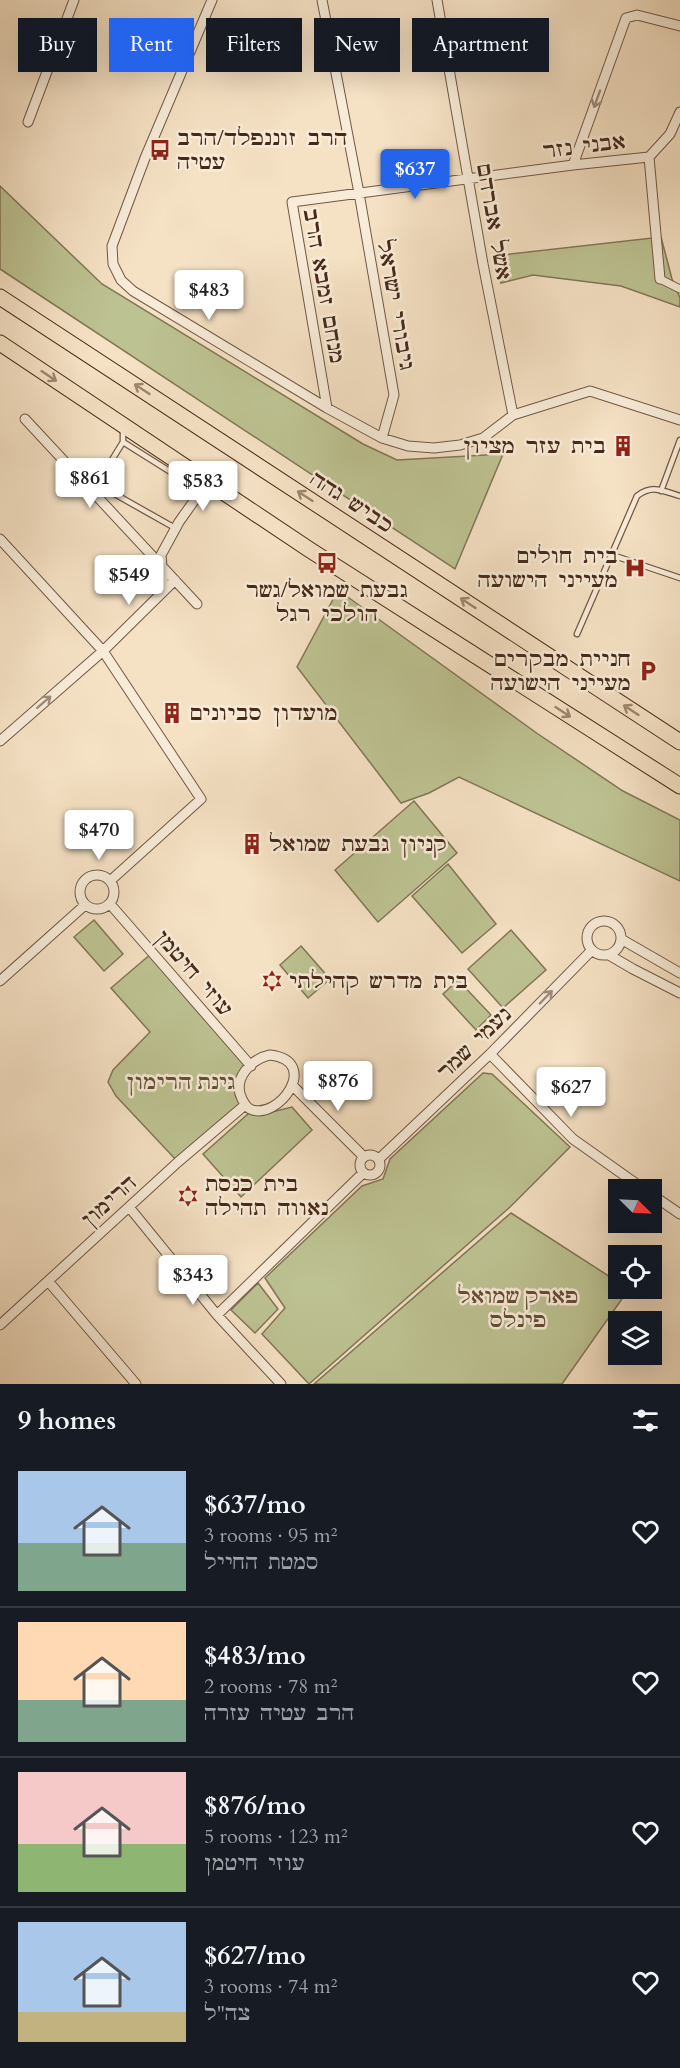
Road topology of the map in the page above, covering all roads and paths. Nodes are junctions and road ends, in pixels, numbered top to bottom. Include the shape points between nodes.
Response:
1 (74, 0) edge
2 (212, 0) edge
3 (322, 0) edge
4 (437, 0) edge
5 (680, 26) edge
6 (680, 112) edge
7 (28, 122) dead end
8 (649, 157) junction
9 (573, 165) junction
10 (468, 180) junction
11 (359, 193) junction
12 (660, 279) joint
13 (680, 289) edge
14 (0, 297) edge
15 (0, 343) edge
16 (327, 408) junction
17 (513, 416) junction
18 (25, 419) dead end
19 (680, 420) edge
20 (123, 426) junction
21 (382, 438) junction
22 (680, 440) edge
23 (123, 442) junction
24 (201, 491) junction
25 (661, 491) junction
26 (230, 496) junction
27 (680, 496) edge
28 (175, 529) junction
29 (0, 539) edge
30 (612, 555) junction
31 (162, 567) junction
32 (680, 578) edge
33 (175, 580) junction
34 (164, 591) junction
35 (197, 604) dead end
36 (577, 634) dead end
37 (103, 651) junction
38 (0, 741) edge
39 (680, 742) edge
40 (680, 786) edge
41 (110, 880) junction
42 (110, 904) junction
43 (85, 905) junction
44 (621, 939) junction
45 (592, 950) junction
46 (609, 955) junction
47 (680, 973) edge
48 (0, 981) edge
49 (680, 993) edge
50 (490, 1054) junction
51 (251, 1066) junction
52 (293, 1086) junction
53 (245, 1106) junction
54 (364, 1157) junction
55 (379, 1159) junction
56 (363, 1173) junction
57 (630, 1179) edge
58 (662, 1202) edge
59 (129, 1207) junction
60 (680, 1214) edge
61 (48, 1281) junction
62 (217, 1314) junction
63 (0, 1325) edge
64 (136, 1384) edge
65 (281, 1384) edge

1 - 7 street
2 - 16 street via 145,158 112,246 113,264 121,280 133,291
3 - 11 street, גיבורי ישראל
4 - 10 street, אשל אברהם
5 -> 9 street via 637,15 626,18
6 - 8 street, אבני נזר via 670,134
8 - 9 street, אבני נזר
8 - 12 street
9 - 10 street, אבני נזר
10 - 11 street, אבני נזר
10 - 17 street, אשל אברהם
11 - 16 street, מנחם זמבא הרב via 292,202
11 - 21 street, גיבורי ישראל via 394,395
12 - 13 street
39 -> 14 highway, כביש גהה
15 -> 20 highway
16 - 21 street
17 - 19 street via 590,391
17 - 21 street via 483,438 460,445 408,446
18 - 31 street
20 - 23 lane
20 - 26 highway
22 - 25 lane
23 - 24 lane
23 - 28 lane via 98,484
24 - 26 street
24 - 28 street
25 - 27 lane
25 - 30 lane via 645,490 637,496
26 -> 40 highway
28 - 31 street via 161,555
29 - 37 street
30 - 32 lane
30 - 36 lane
31 - 33 street
31 - 34 street
33 - 34 street
33 - 35 street
34 - 37 street
38 -> 37 street
37 - 41 street via 201,799
41 - 42 street via 114,890
41 - 43 street via 96,874 83,881 80,894
42 - 43 street via 102,909
42 - 51 street, עוזי חיטמן
43 - 48 street
44 - 45 street via 613,922 598,921 588,932
44 - 46 street via 617,950
44 - 47 street
45 - 46 street
50 -> 45 street, נעמי שמר
46 - 49 street
50 - 55 street, נעמי שמר
50 - 57 street via 573,1138
51 - 52 street via 270,1055 284,1059 293,1071
51 - 53 street via 242,1074 238,1087
52 - 53 street via 285,1097 265,1109
52 - 54 street
53 - 59 street, הרימון
54 - 55 street
54 - 56 street via 360,1167
55 - 56 street via 376,1174
56 - 62 street
58 - 60 street
59 - 61 street, הרימון
59 - 62 street
61 - 63 street, הרימון
61 - 64 street
62 - 65 street

